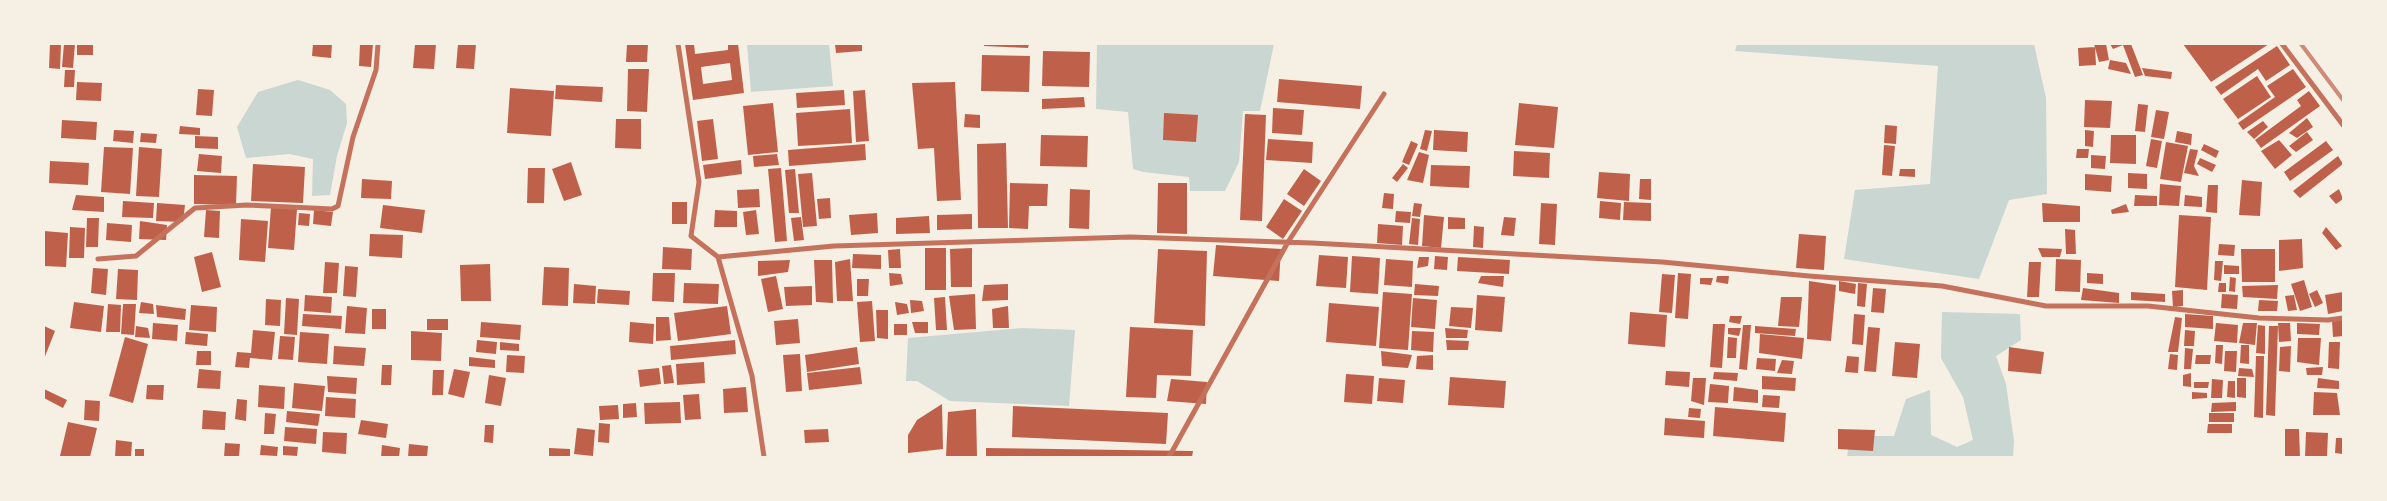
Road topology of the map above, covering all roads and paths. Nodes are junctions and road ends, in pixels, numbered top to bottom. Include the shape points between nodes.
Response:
1 (378, 44) edge
2 (678, 44) edge
3 (2282, 44) edge
4 (1384, 94) dead end
5 (2343, 125) edge
6 (1288, 242) junction
7 (718, 257) junction
8 (98, 258) dead end
9 (2343, 318) edge
10 (764, 457) edge
11 (1169, 457) edge

1 - 8 street via 376,70 353,137 338,206 332,209 247,205 195,208 136,256
2 - 7 street via 699,182 691,236
3 - 5 street
4 - 6 street
6 - 7 street via 1130,237 834,246
6 - 9 street via 1662,262 1942,286 2046,306 2148,306 2259,318
6 - 11 street
7 - 10 street via 752,376

